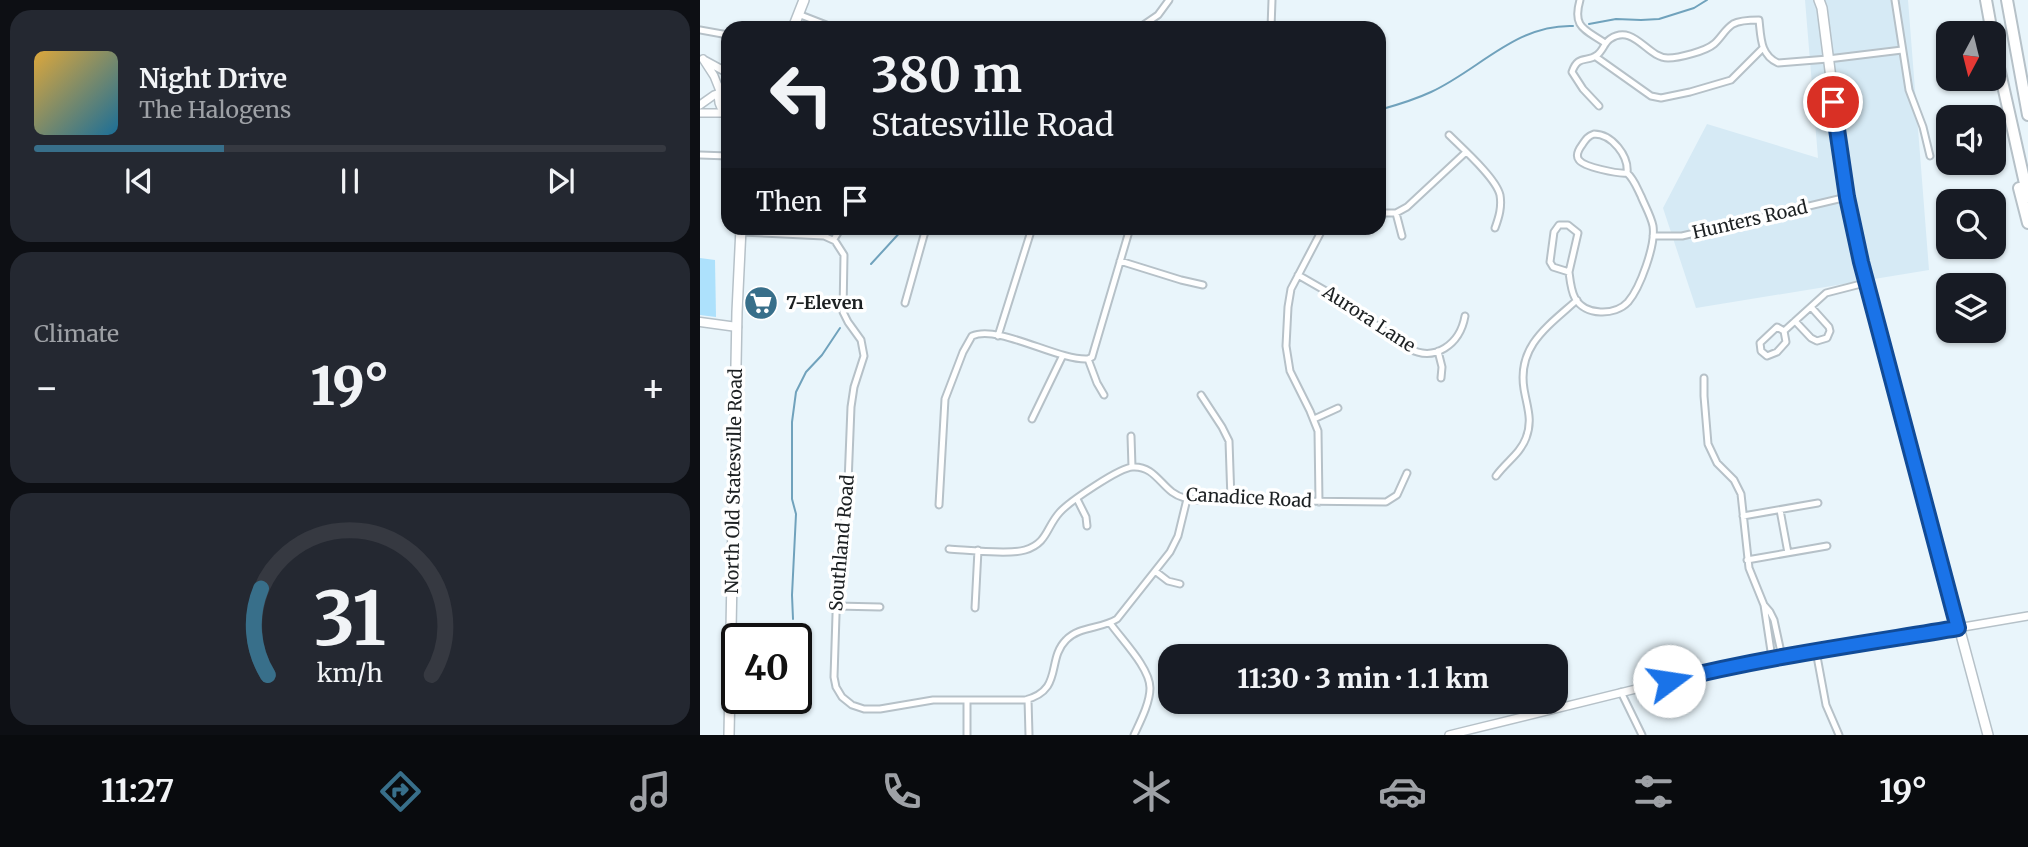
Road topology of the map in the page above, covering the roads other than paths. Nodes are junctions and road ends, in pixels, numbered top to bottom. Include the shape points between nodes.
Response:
1 (804, 0) edge
2 (1169, 0) edge
3 (1272, 0) edge
4 (1580, 0) edge
5 (1895, 0) edge
6 (1979, 0) edge
7 (1986, 0) edge
8 (2007, 0) edge
9 (2013, 0) edge
10 (1821, 3) edge
11 (798, 14) junction
12 (796, 21) edge
13 (816, 21) edge
14 (1150, 21) edge
15 (1271, 21) edge
16 (1983, 21) edge
17 (1990, 21) edge
18 (700, 30) edge
19 (721, 34) edge
20 (1605, 43) junction
21 (1763, 48) junction
22 (1902, 50) junction
23 (1595, 57) junction
24 (702, 58) edge
25 (1828, 59) junction
26 (721, 69) edge
27 (2028, 83) edge
28 (1997, 91) edge
29 (2003, 91) edge
30 (720, 92) junction
31 (700, 105) edge
32 (721, 105) edge
33 (1600, 106) dead end
34 (700, 113) edge
35 (721, 114) edge
36 (2028, 115) edge
37 (1449, 135) dead end
38 (1465, 152) junction
39 (700, 155) edge
40 (721, 156) edge
41 (1930, 156) dead end
42 (1627, 173) junction
43 (1847, 197) junction
44 (2028, 197) edge
45 (1395, 213) junction
46 (1386, 214) edge
47 (2028, 223) edge
48 (1495, 228) dead end
49 (741, 235) edge
50 (820, 235) edge
51 (837, 235) edge
52 (924, 235) edge
53 (1030, 235) edge
54 (1128, 235) edge
55 (1318, 235) edge
56 (1402, 236) dead end
57 (1653, 236) junction
58 (834, 239) junction
59 (1120, 261) junction
60 (1569, 272) junction
61 (1298, 275) junction
62 (1866, 283) junction
63 (1203, 285) dead end
64 (1577, 300) junction
65 (905, 303) dead end
66 (1811, 307) junction
67 (1465, 316) dead end
68 (1795, 321) junction
69 (700, 322) edge
70 (737, 327) junction
71 (1784, 331) junction
72 (998, 336) junction
73 (1438, 351) junction
74 (1063, 355) junction
75 (1088, 359) junction
76 (1441, 378) dead end
77 (1704, 378) dead end
78 (1104, 395) dead end
79 (1201, 395) dead end
80 (1338, 408) dead end
81 (1032, 419) dead end
82 (1314, 419) junction
83 (1131, 436) dead end
84 (1132, 467) junction
85 (1407, 473) dead end
86 (1496, 476) dead end
87 (1077, 499) junction
88 (1187, 499) junction
89 (1231, 500) junction
90 (1319, 502) junction
91 (1818, 503) dead end
92 (939, 505) dead end
93 (1780, 510) junction
94 (1743, 516) junction
95 (1087, 526) dead end
96 (1827, 546) dead end
97 (949, 549) dead end
98 (978, 550) junction
99 (1788, 553) junction
100 (1747, 560) junction
101 (1154, 571) junction
102 (1180, 584) dead end
103 (1765, 605) junction
104 (836, 606) junction
105 (880, 607) dead end
106 (975, 608) dead end
107 (2028, 616) edge
108 (1110, 623) junction
109 (1958, 628) junction
110 (1816, 651) junction
111 (1782, 657) junction
112 (1772, 658) junction
113 (1621, 692) junction
114 (1028, 699) junction
115 (967, 700) junction
116 (729, 735) edge
117 (967, 735) edge
118 (1029, 735) edge
119 (1134, 735) edge
120 (1449, 735) edge
121 (1642, 735) edge
122 (1839, 735) edge
123 (1988, 735) edge

1 - 11 main road
2 - 14 street
3 - 15 street
4 - 20 street via 1580,25
5 - 22 street
6 - 16 highway
7 - 17 highway
8 - 36 highway
9 - 27 highway
10 - 25 main road
11 - 12 main road
11 - 13 street
18 - 19 street
20 - 21 street via 1616,36 1631,36 1669,58 1705,49 1734,23 1759,20
20 - 23 street
21 - 23 street via 1731,80 1661,99
21 - 25 street via 1778,63
22 - 25 street
22 - 41 street via 1910,97
23 - 33 street via 1579,61 1572,72
24 - 26 street
24 - 30 street
25 - 43 main road
28 - 47 highway
29 - 44 highway
30 - 31 street
30 - 32 main road
34 - 35 street
37 - 38 street
38 - 45 street
38 - 48 street via 1499,190 1501,206
39 - 40 street
42 - 42 street via 1623,156 1609,138 1598,134 1588,137 1577,155 1581,162
42 - 57 street via 1650,216
43 - 57 street, Hunters Road via 1682,236
43 - 62 main road
45 - 46 street
45 - 56 street
49 - 70 main road, North Old Statesville Road
50 - 58 street
51 - 58 street
52 - 65 street
53 - 72 street
54 - 59 street
55 - 61 street
57 - 64 street via 1648,261 1628,302 1603,312
58 - 104 street, Southland Road via 844,255 844,314 861,340 864,356 851,407 847,508 839,546
59 - 63 street
59 - 75 street
60 - 60 street via 1578,233 1572,226 1559,225 1549,259 1553,267
60 - 64 street
61 - 73 street, Aurora Lane via 1408,348 1422,354
61 - 82 street via 1288,307 1287,360
62 - 66 street via 1826,293
62 - 109 main road
64 - 86 street via 1536,338 1529,351 1523,379 1530,418 1527,435 1521,449
66 - 68 street
66 - 68 street via 1829,327 1827,338 1811,338
67 - 73 street, Aurora Lane via 1456,339
68 - 71 street
69 - 70 main road
70 - 116 main road, North Old Statesville Road
71 - 71 street via 1776,327 1760,343 1761,351 1767,356 1777,352 1786,342
72 - 74 street
72 - 92 street via 972,336 950,383 944,404
73 - 76 street
74 - 75 street
74 - 81 street
75 - 78 street
77 - 94 street via 1708,444 1717,463 1737,485
79 - 89 street via 1229,441
80 - 82 street
82 - 90 street via 1320,438
83 - 84 street
84 - 87 street
84 - 88 street, Canadice Road via 1148,470
85 - 90 street, Canadice Road via 1401,490 1390,501
87 - 95 street
87 - 98 street via 1057,514 1033,547 1019,552
88 - 89 street, Canadice Road
88 - 101 street via 1174,544
89 - 90 street, Canadice Road
91 - 93 street
93 - 94 street
93 - 99 street
94 - 100 street
96 - 99 street
97 - 98 street
98 - 106 street
99 - 100 street
100 - 103 street
101 - 102 street
101 - 108 street
103 - 111 street via 1774,620
103 - 112 street
104 - 105 street
104 - 115 street, Southland Road via 834,677 847,702 872,709
107 - 109 street
108 - 114 street via 1068,638 1057,655 1049,684
108 - 119 street via 1149,680 1149,694
109 - 110 street
109 - 123 main road
110 - 111 street
110 - 122 street via 1826,705
111 - 112 street
112 - 113 street
113 - 120 street
113 - 121 street
114 - 115 street, Southland Road
114 - 118 street
115 - 117 street

